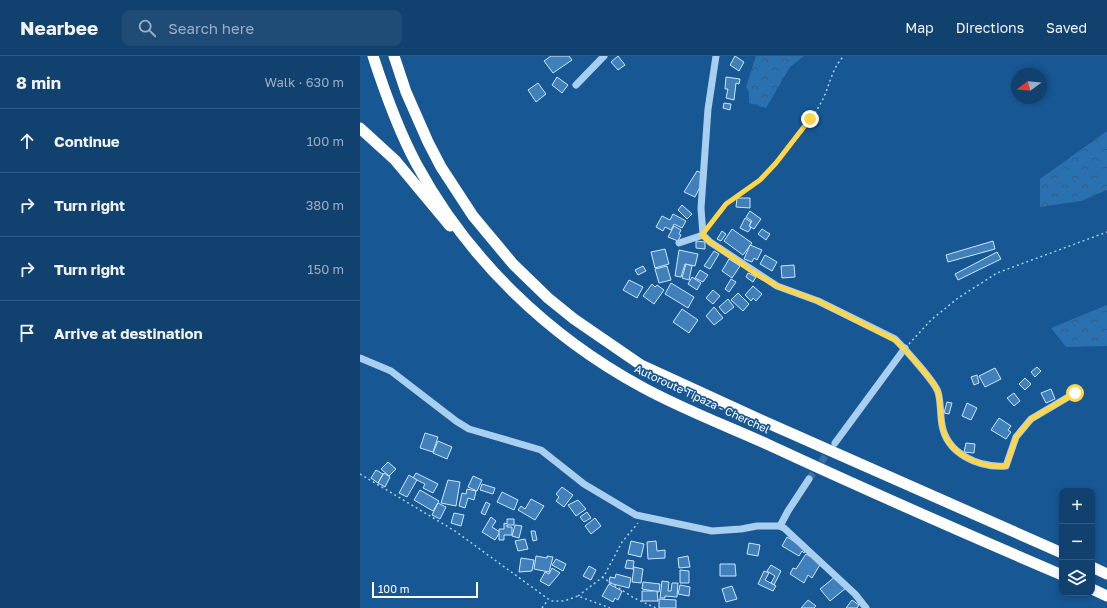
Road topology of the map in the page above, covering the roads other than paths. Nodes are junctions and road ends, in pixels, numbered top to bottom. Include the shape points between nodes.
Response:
1 (373, 56) edge
2 (394, 56) edge
3 (604, 56) edge
4 (716, 56) edge
5 (576, 85) dead end
6 (360, 128) edge
7 (702, 235) junction
8 (679, 243) dead end
9 (470, 245) junction
10 (905, 348) junction
11 (360, 358) edge
12 (1075, 393) dead end
13 (835, 443) tunnel mouth
14 (810, 479) tunnel mouth
15 (780, 526) junction
16 (1059, 552) edge
17 (1095, 568) edge
18 (1107, 574) edge
19 (1059, 575) edge
20 (1095, 590) edge
21 (1107, 596) edge
22 (866, 608) edge

1 - 9 highway, Autoroute Tipaza - Cherchel via 395,117 416,163
2 - 16 highway, Autoroute Tipaza - Cherchel via 406,92 428,142 473,216 513,264 574,319 641,365
3 - 5 street
4 - 7 street via 708,109 701,208
6 - 9 highway via 395,160 441,218
7 - 8 street
7 - 10 street via 770,282 832,308 895,340
9 - 19 highway, Autoroute Tipaza - Cherchel via 525,304 561,334 598,361 643,388
10 - 12 street via 938,390 942,427 948,442 965,457 994,467 1006,466 1016,437 1031,419
10 - 13 street
11 - 15 street via 391,371 469,429 541,450 584,484 643,517 712,530
14 - 15 street
15 - 22 street via 855,594
17 - 18 highway
20 - 21 highway

